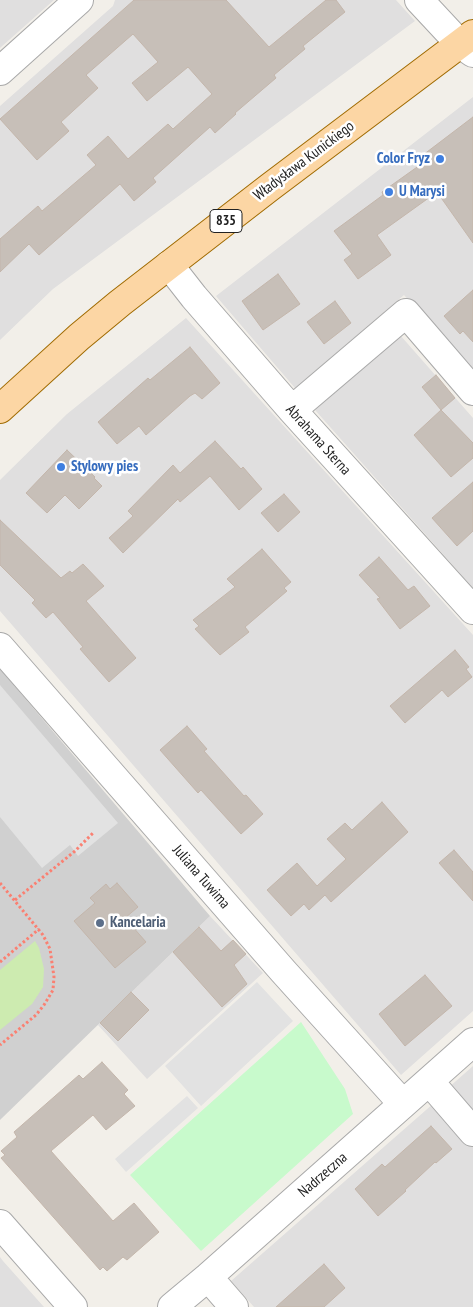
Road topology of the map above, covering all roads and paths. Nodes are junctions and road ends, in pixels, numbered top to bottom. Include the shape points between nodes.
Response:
1 (79, 0) edge
2 (419, 0) edge
3 (469, 44) edge
4 (0, 71) edge
5 (169, 265) junction
6 (473, 391) edge
7 (0, 409) edge
8 (292, 410) junction
9 (473, 610) edge
10 (0, 648) edge
11 (93, 833) dead end
12 (0, 883) edge
13 (15, 900) junction
14 (39, 929) junction
15 (0, 962) edge
16 (473, 1042) edge
17 (0, 1044) edge
18 (429, 1081) junction
19 (403, 1104) junction
20 (473, 1132) edge
21 (0, 1224) edge
22 (208, 1277) junction
23 (73, 1307) edge
24 (172, 1307) edge
25 (234, 1307) edge

1 - 4 street
2 - 3 street
3 - 5 main road, Władysława Kunickiego / 835
5 - 7 main road, Władysława Kunickiego / 835 via 79,337
5 - 8 street, Abrahama Sterna
6 - 8 street via 406,312
8 - 9 street, Abrahama Sterna
10 - 19 street, Juliana Tuwima
11 - 13 path
12 - 13 path
13 - 14 path
14 - 15 path
14 - 17 path via 50,950 53,990 36,1015
16 - 18 street, Nadrzeczna
18 - 19 street, Nadrzeczna
18 - 20 street
19 - 22 street, Nadrzeczna
21 - 23 street
22 - 24 street, Nadrzeczna
22 - 25 street

